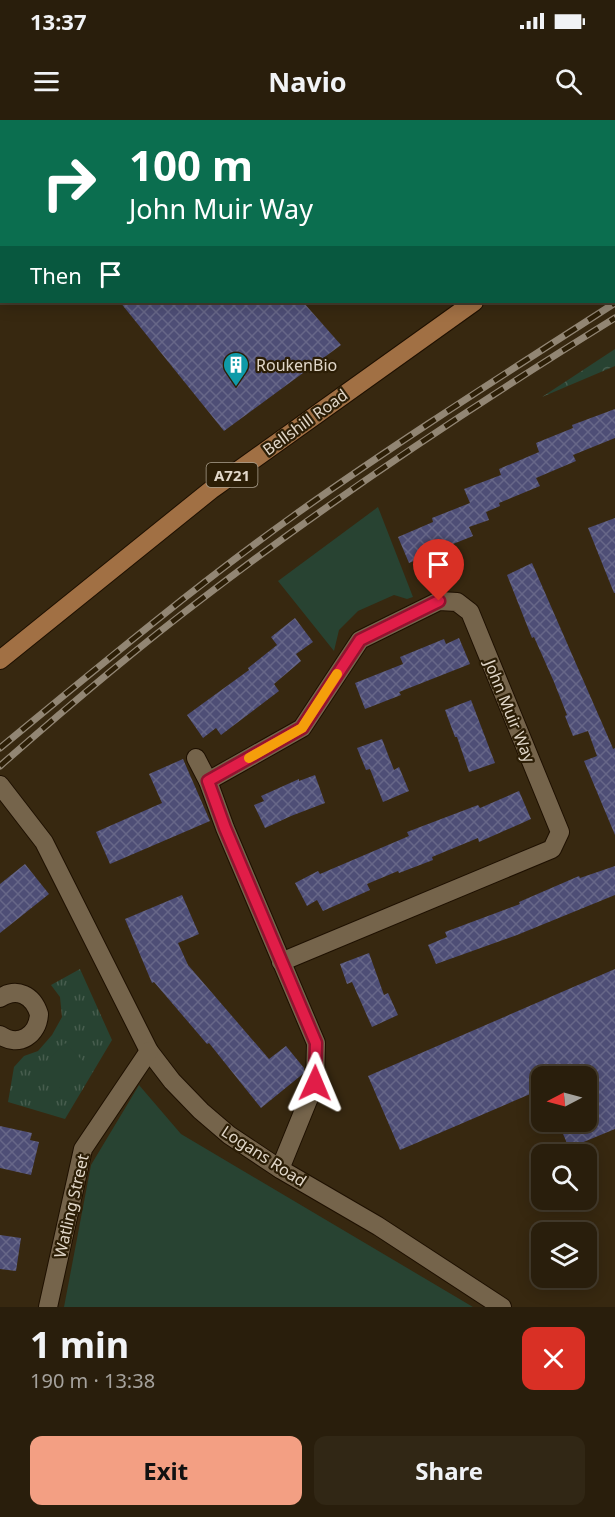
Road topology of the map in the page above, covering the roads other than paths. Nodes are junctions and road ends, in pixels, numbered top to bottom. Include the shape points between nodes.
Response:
1 (473, 303) edge
2 (0, 660) edge
3 (196, 758) dead end
4 (208, 781) junction
5 (0, 785) edge
6 (281, 962) junction
7 (0, 998) edge
8 (0, 1035) edge
9 (149, 1051) junction
10 (280, 1169) junction
11 (48, 1307) edge
12 (502, 1307) edge

1 - 2 main road, Bellshill Road / A721 via 211,490
3 - 4 street
4 - 6 street
4 - 6 street, John Muir Way via 302,728 360,640 439,601 457,602 470,612 560,832 552,849
5 - 9 street, Logans Road via 44,842
6 - 10 street via 316,1043 315,1083
7 - 8 street via 9,993 25,994 39,1014 36,1030 24,1039 10,1040
9 - 10 street, Logans Road via 201,1111 229,1136
9 - 11 street, Watling Street via 84,1149
10 - 12 street, Logans Road via 378,1226

